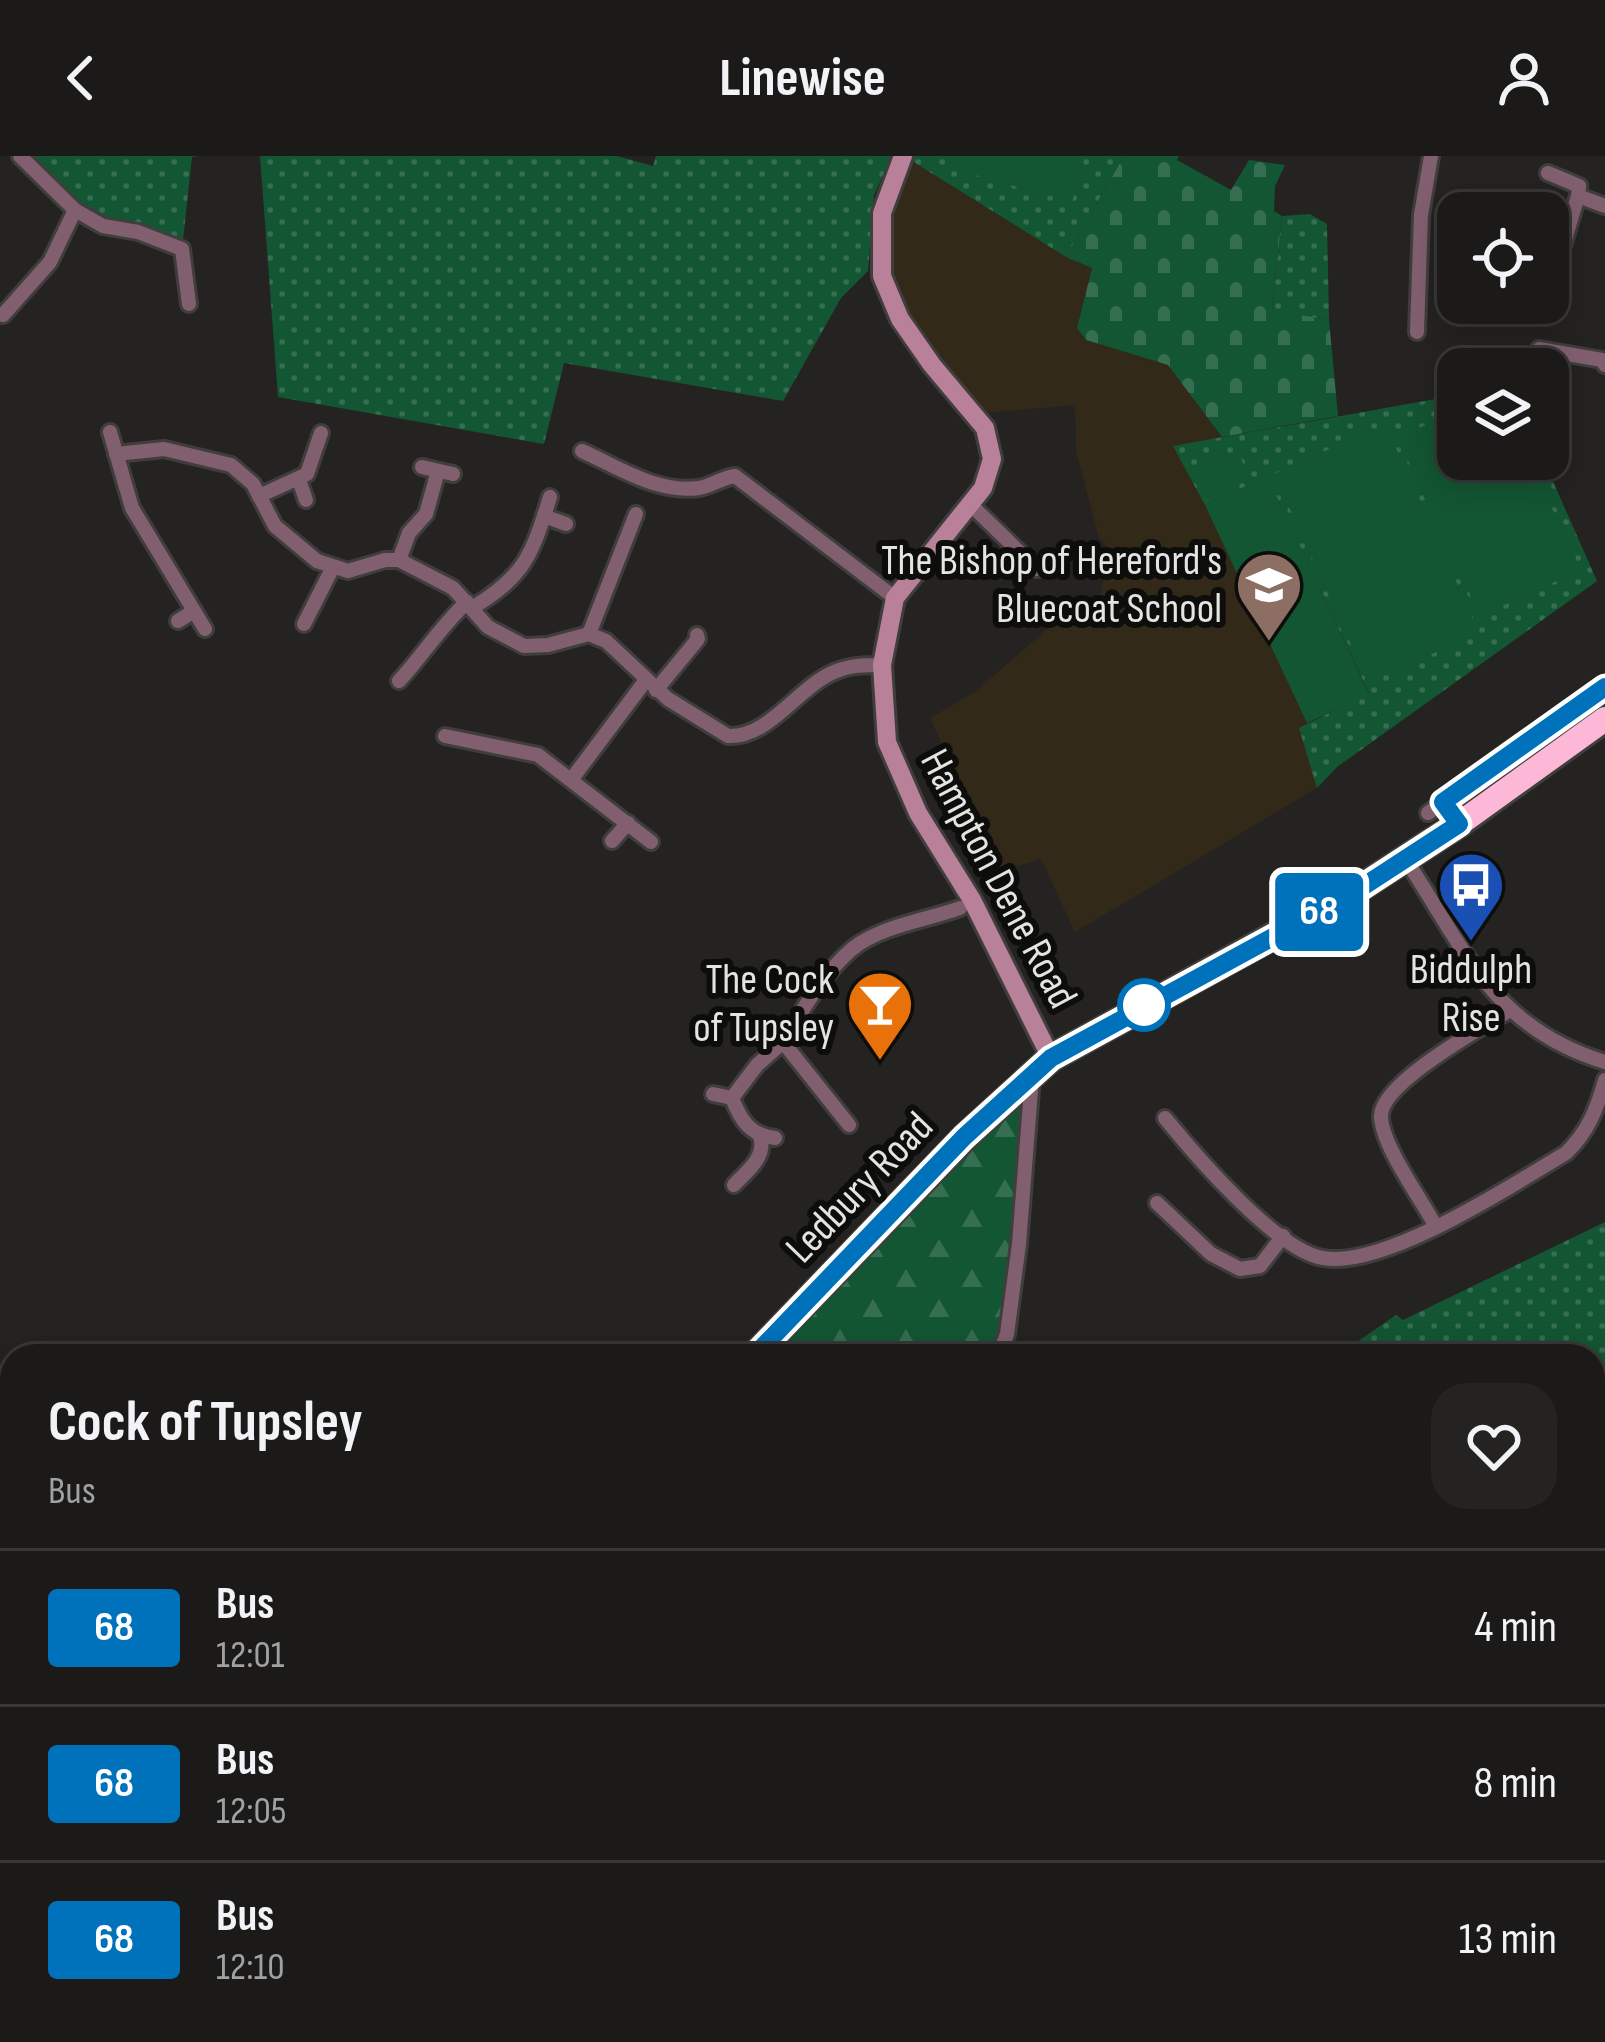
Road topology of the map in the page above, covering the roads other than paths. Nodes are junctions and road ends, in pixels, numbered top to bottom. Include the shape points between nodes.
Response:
1 (20, 156) edge
2 (903, 156) edge
3 (1431, 156) edge
4 (1548, 173) dead end
5 (1578, 196) junction
6 (1605, 206) edge
7 (75, 210) junction
8 (1569, 226) edge
9 (189, 304) dead end
10 (3, 315) dead end
11 (1417, 332) dead end
12 (1569, 355) edge
13 (1604, 362) edge
14 (110, 432) dead end
15 (321, 433) dead end
16 (582, 451) dead end
17 (116, 454) junction
18 (422, 467) dead end
19 (299, 480) junction
20 (259, 496) junction
21 (550, 497) dead end
22 (305, 500) dead end
23 (971, 505) junction
24 (636, 514) dead end
25 (544, 516) junction
26 (566, 524) dead end
27 (399, 560) junction
28 (332, 568) junction
29 (1037, 569) dead end
30 (896, 598) junction
31 (470, 605) junction
32 (194, 611) junction
33 (178, 621) dead end
34 (304, 624) dead end
35 (205, 629) dead end
36 (589, 634) junction
37 (703, 638) dead end
38 (882, 665) junction
39 (399, 681) dead end
40 (651, 685) junction
41 (1605, 687) edge
42 (1605, 719) edge
43 (446, 736) dead end
44 (571, 780) junction
45 (1443, 802) junction
46 (1428, 813) dead end
47 (628, 823) junction
48 (1459, 824) junction
49 (612, 841) dead end
50 (651, 842) dead end
51 (1406, 860) junction
52 (960, 908) dead end
53 (1508, 1011) junction
54 (783, 1042) junction
55 (1605, 1062) edge
56 (1042, 1065) junction
57 (1605, 1080) edge
58 (713, 1094) dead end
59 (732, 1098) junction
60 (1165, 1118) dead end
61 (849, 1126) dead end
62 (734, 1186) dead end
63 (1156, 1203) dead end
64 (1435, 1225) junction
65 (1283, 1236) junction
66 (765, 1344) edge
67 (1003, 1344) edge

1 - 7 street
2 - 23 street, Hampton Dene Road via 882,214 882,276 910,334 985,428 989,473
3 - 11 street
4 - 5 street via 1579,186
5 - 6 street
5 - 8 street
7 - 9 street via 182,249
7 - 10 street via 50,262
12 - 13 street
14 - 17 street
15 - 19 street via 312,467
16 - 30 street via 681,490 735,476
17 - 20 street via 164,449 218,460 245,474
17 - 32 street via 132,508
18 - 27 street via 445,472
19 - 20 street
19 - 22 street
20 - 28 street via 275,526
21 - 25 street
23 - 29 street
23 - 30 street, Hampton Dene Road
24 - 36 street via 619,537
25 - 26 street
25 - 31 street via 519,573
27 - 28 street
27 - 31 street
28 - 34 street
30 - 38 street, Hampton Dene Road
31 - 36 street via 496,634 524,646
31 - 39 street
32 - 33 street
32 - 35 street
36 - 40 street via 606,640
37 - 40 street
38 - 40 street via 830,673 738,737 709,727
38 - 56 street, Hampton Dene Road via 887,742 901,778 972,900
40 - 44 street
41 - 45 street
42 - 48 highway, Ledbury Road
43 - 44 street via 538,755
44 - 47 street
45 - 46 street
45 - 48 street
47 - 49 street
47 - 50 street
48 - 51 highway, Ledbury Road
51 - 53 street
51 - 56 highway, Ledbury Road
52 - 54 street via 855,947
53 - 55 street via 1542,1037
53 - 64 street via 1387,1096 1385,1134
54 - 59 street
54 - 61 street
56 - 66 highway, Ledbury Road
56 - 67 street
57 - 64 street via 1582,1138 1566,1153
58 - 59 street
59 - 62 street via 748,1128 768,1137
60 - 65 street via 1205,1168
63 - 65 street via 1240,1270 1260,1266
64 - 65 street via 1354,1261 1317,1258

